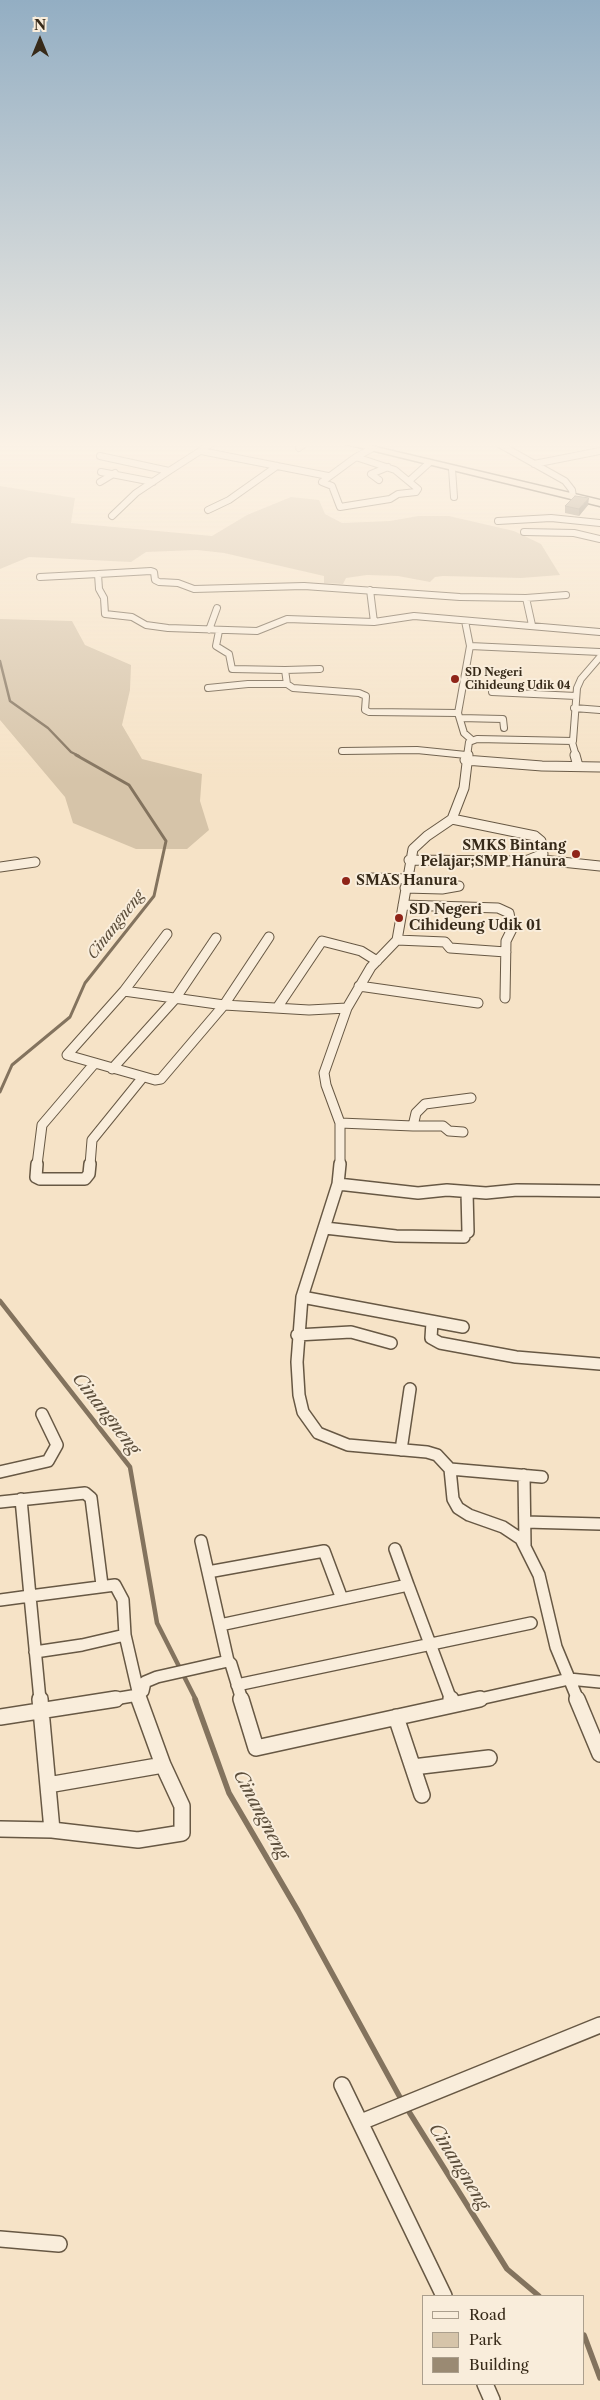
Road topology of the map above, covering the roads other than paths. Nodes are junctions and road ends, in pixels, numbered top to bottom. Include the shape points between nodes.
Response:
1 (98, 574) junction
2 (40, 578) dead end
3 (370, 590) junction
4 (566, 595) dead end
5 (526, 598) junction
6 (216, 608) dead end
7 (465, 621) junction
8 (374, 622) junction
9 (532, 625) junction
10 (209, 630) junction
11 (219, 631) junction
12 (600, 632) edge
13 (470, 646) junction
14 (600, 652) edge
15 (600, 657) edge
16 (320, 669) dead end
17 (285, 670) junction
18 (287, 684) junction
19 (208, 688) dead end
20 (492, 692) dead end
21 (576, 696) junction
22 (574, 708) junction
23 (600, 710) edge
24 (459, 715) junction
25 (504, 728) dead end
26 (472, 740) junction
27 (572, 742) junction
28 (342, 751) dead end
29 (466, 758) junction
30 (578, 766) junction
31 (600, 767) edge
32 (452, 819) junction
33 (532, 859) junction
34 (409, 860) junction
35 (35, 862) dead end
36 (600, 866) edge
37 (0, 867) edge
38 (371, 878) dead end
39 (405, 884) junction
40 (459, 886) dead end
41 (403, 905) junction
42 (167, 934) dead end
43 (268, 937) dead end
44 (216, 938) dead end
45 (398, 940) junction
46 (506, 952) junction
47 (377, 961) junction
48 (359, 986) junction
49 (124, 991) junction
50 (506, 998) dead end
51 (175, 999) junction
52 (478, 1003) dead end
53 (224, 1005) junction
54 (278, 1008) junction
55 (347, 1008) junction
56 (94, 1064) junction
57 (112, 1069) junction
58 (143, 1077) junction
59 (471, 1098) dead end
60 (340, 1122) junction
61 (413, 1126) junction
62 (463, 1132) dead end
63 (338, 1184) junction
64 (600, 1191) edge
65 (467, 1192) junction
66 (325, 1228) junction
67 (302, 1297) junction
68 (432, 1322) junction
69 (463, 1328) dead end
70 (298, 1335) junction
71 (392, 1343) dead end
72 (600, 1364) edge
73 (410, 1389) dead end
74 (42, 1414) dead end
75 (401, 1450) junction
76 (450, 1469) junction
77 (0, 1472) edge
78 (524, 1475) junction
79 (542, 1477) dead end
80 (21, 1499) junction
81 (0, 1502) edge
82 (525, 1522) junction
83 (600, 1524) edge
84 (201, 1541) dead end
85 (525, 1545) junction
86 (395, 1549) dead end
87 (208, 1572) junction
88 (102, 1585) junction
89 (408, 1585) junction
90 (30, 1596) junction
91 (342, 1599) junction
92 (0, 1600) edge
93 (530, 1623) dead end
94 (220, 1625) junction
95 (125, 1635) junction
96 (428, 1644) junction
97 (35, 1652) junction
98 (228, 1661) junction
99 (569, 1679) junction
100 (600, 1682) edge
101 (237, 1686) junction
102 (138, 1694) junction
103 (453, 1704) junction
104 (40, 1711) junction
105 (0, 1717) edge
106 (396, 1717) junction
107 (600, 1754) edge
108 (489, 1758) dead end
109 (163, 1765) junction
110 (413, 1767) junction
111 (48, 1785) junction
112 (422, 1795) dead end
113 (0, 1829) edge
114 (52, 1830) junction
115 (600, 2025) edge
116 (342, 2085) dead end
117 (361, 2122) junction
118 (0, 2239) edge
119 (58, 2244) dead end
120 (444, 2295) edge
121 (485, 2385) edge
122 (492, 2400) edge

1 - 2 street
1 - 3 street via 151,571 158,582 178,583 194,589 304,586
1 - 10 street via 105,614 132,617 150,625
3 - 5 street
3 - 8 street
4 - 5 street
5 - 9 street
6 - 10 street
7 - 8 street via 414,616
7 - 9 street
7 - 13 street
8 - 11 street via 288,619 257,630
9 - 12 street
10 - 11 street
11 - 17 street via 216,646 229,654 232,669
13 - 14 street
13 - 24 street
15 - 21 street via 582,679
16 - 17 street
17 - 18 street
18 - 19 street
18 - 24 street via 292,688 362,694 366,696 365,710 369,712
20 - 21 street
21 - 22 street
22 - 23 street
22 - 27 street
24 - 25 street via 503,719
24 - 26 street via 464,733
26 - 27 street
26 - 29 street
27 - 30 street
28 - 29 street via 418,750
29 - 30 street via 542,766
29 - 32 street via 464,788
30 - 31 street
32 - 33 street via 534,836 541,841 543,854
32 - 34 street via 417,844
33 - 34 street
33 - 36 street
34 - 39 street
35 - 37 street
38 - 39 street
39 - 40 street via 442,889
39 - 41 street
41 - 45 street
41 - 46 street via 503,909 509,913 512,929 506,941
42 - 49 street
43 - 53 street
44 - 51 street
45 - 46 street via 444,942 452,948
45 - 47 street
46 - 50 street
47 - 48 street
47 - 54 street via 361,951 322,941
48 - 52 street
48 - 55 street
49 - 51 street
49 - 56 street via 67,1055
51 - 53 street
51 - 57 street
53 - 54 street
53 - 58 street via 166,1076 155,1080
54 - 55 street
55 - 60 street via 324,1073
56 - 57 street
56 - 58 street via 42,1125 36,1172 40,1179 85,1178 90,1174 92,1140
57 - 58 street
59 - 61 street via 425,1104 416,1113
60 - 61 street
60 - 63 street via 342,1156
61 - 62 street via 443,1126 449,1131
63 - 65 street via 401,1192
63 - 66 street
64 - 65 street
65 - 66 street via 466,1234 396,1236
66 - 67 street
67 - 68 street
67 - 70 street
68 - 69 street
68 - 72 street via 431,1338 440,1343 516,1357
70 - 71 street via 351,1332
70 - 75 street via 299,1394 309,1424 318,1433 348,1445
73 - 75 street
74 - 77 street via 57,1446 48,1461
75 - 76 street via 432,1452 441,1457
76 - 78 street
76 - 85 street via 453,1499 458,1508 503,1527
78 - 79 street
78 - 82 street
80 - 81 street
80 - 88 street via 85,1493 91,1498
80 - 90 street
82 - 83 street
82 - 85 street
84 - 87 street
85 - 99 street via 539,1575 552,1635
86 - 89 street
87 - 91 street via 324,1551
87 - 94 street
88 - 90 street
88 - 95 street via 114,1584 124,1600
89 - 91 street
89 - 96 street
90 - 92 street
90 - 97 street
91 - 94 street
93 - 96 street
94 - 98 street
95 - 97 street
95 - 102 street
96 - 101 street
96 - 103 street
97 - 104 street
98 - 101 street
98 - 102 street via 157,1677 145,1682 143,1691
99 - 100 street
99 - 103 street
99 - 107 street
101 - 106 street via 256,1748
102 - 104 street
102 - 109 street
103 - 106 street
104 - 105 street
104 - 111 street
106 - 110 street
108 - 110 street
109 - 111 street
109 - 114 street via 182,1806 182,1833 138,1840
110 - 112 street
111 - 114 street
113 - 114 street
115 - 117 street
116 - 117 street
117 - 120 street
118 - 119 street
121 - 122 street

